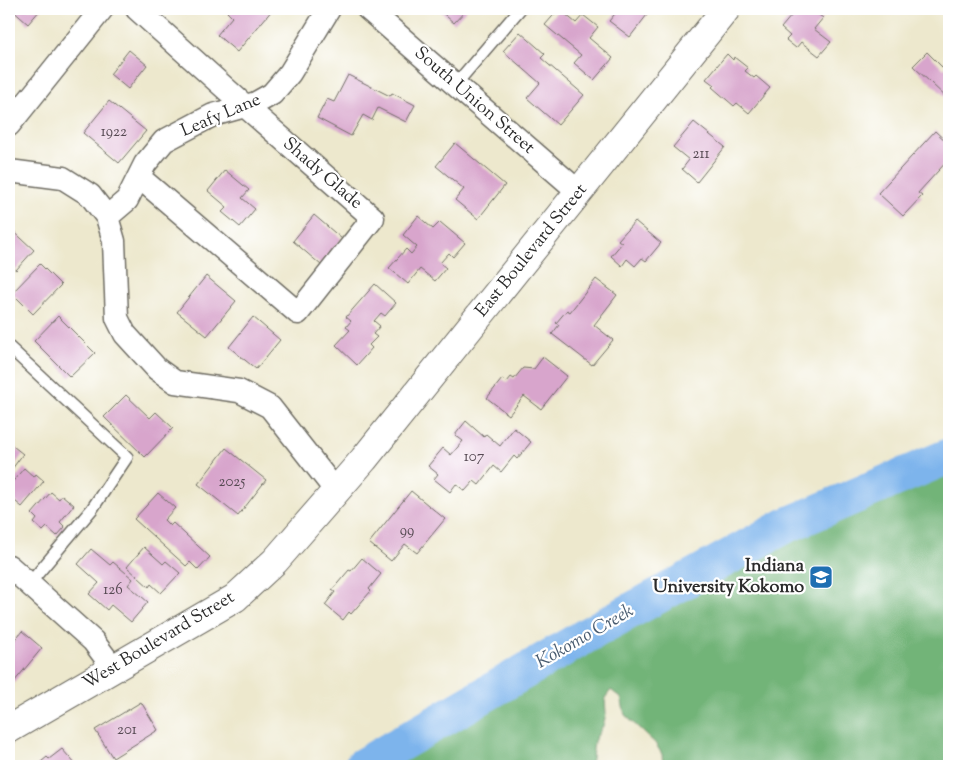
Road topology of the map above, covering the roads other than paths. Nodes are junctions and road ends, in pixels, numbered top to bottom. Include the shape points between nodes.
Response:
1 (102, 9) edge
2 (137, 9) edge
3 (329, 9) edge
4 (368, 9) edge
5 (520, 9) edge
6 (726, 9) edge
7 (455, 85) junction
8 (245, 106) junction
9 (9, 125) edge
10 (9, 171) edge
11 (139, 177) junction
12 (579, 192) junction
13 (107, 218) junction
14 (9, 347) edge
15 (336, 491) junction
16 (9, 566) edge
17 (29, 584) junction
18 (114, 669) junction
19 (9, 729) edge

1 - 9 street
2 - 8 street, Shady Glade
3 - 8 street, Leafy Lane via 290,73 272,94
4 - 7 street, South Union Street
5 - 7 lane
6 - 12 main road, East Boulevard Street
7 - 12 street, South Union Street
8 - 11 street, Leafy Lane via 213,116 164,141
8 - 11 street, Shady Glade via 374,218 298,313
10 - 13 street via 63,178 90,194
11 - 13 street, Leafy Lane via 127,200
12 - 15 main road, East Boulevard Street
13 - 15 street via 114,241 117,318 125,334 157,369 176,382 239,391 270,407
14 - 17 lane via 127,457 92,509
15 - 18 main road, West Boulevard Street via 275,561 235,598
16 - 17 street
17 - 18 street via 93,641
18 - 19 main road, West Boulevard Street

